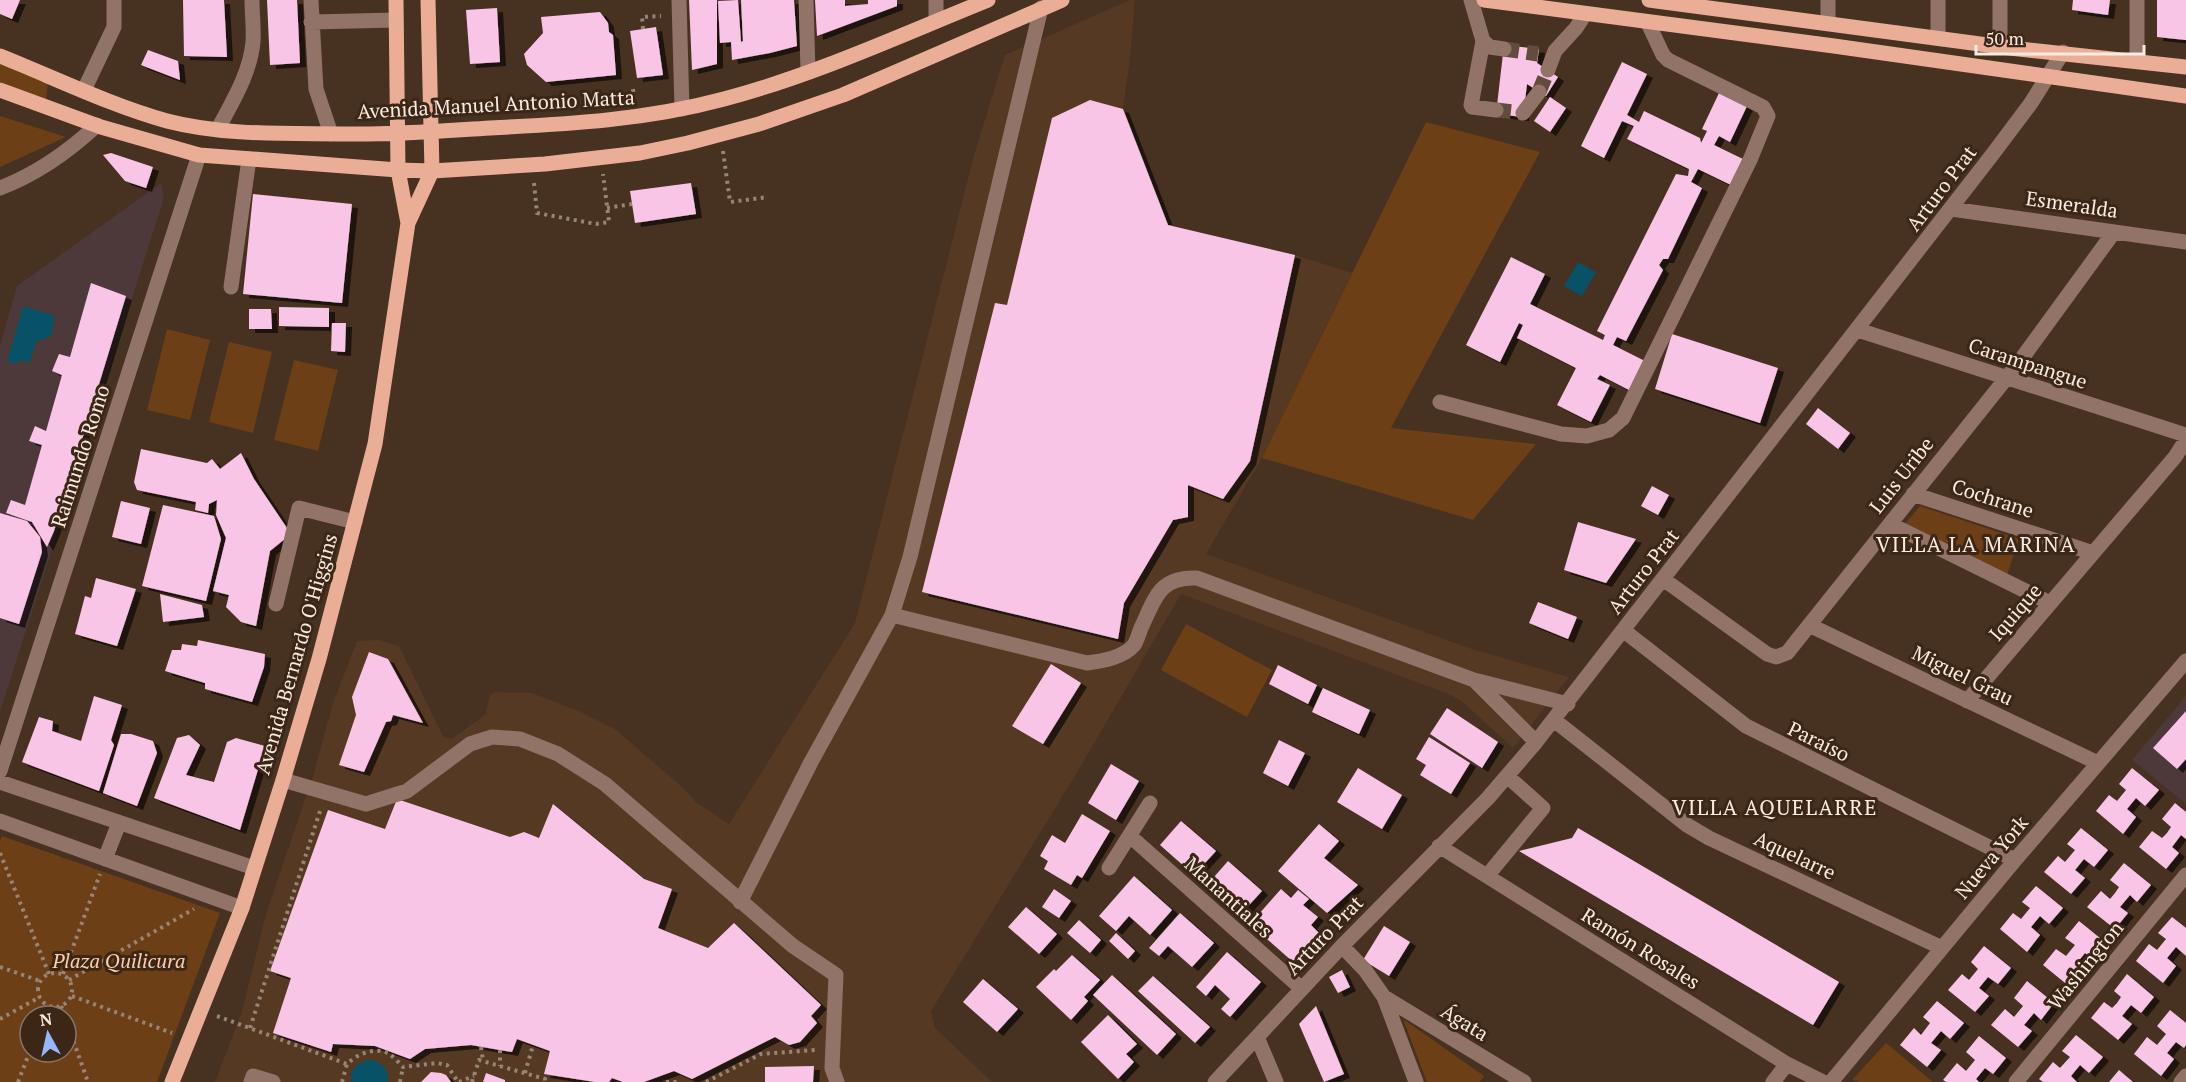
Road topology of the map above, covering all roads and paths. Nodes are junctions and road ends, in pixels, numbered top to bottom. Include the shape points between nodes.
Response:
1 (114, 0) edge
2 (252, 0) edge
3 (310, 0) edge
4 (396, 0) edge
5 (428, 0) edge
6 (679, 0) edge
7 (806, 0) edge
8 (936, 0) edge
9 (988, 0) edge
10 (1062, 0) edge
11 (1471, 0) edge
12 (1484, 0) edge
13 (1649, 0) edge
14 (1828, 0) edge
15 (1938, 0) edge
16 (2001, 0) edge
17 (2137, 0) edge
18 (1698, 3) edge
19 (1041, 8) junction
20 (1585, 14) junction
21 (642, 17) dead end
22 (396, 20) junction
23 (936, 21) junction
24 (311, 22) junction
25 (1648, 22) junction
26 (1828, 22) junction
27 (643, 29) dead end
28 (1938, 37) junction
29 (1483, 40) junction
30 (2000, 46) junction
31 (1504, 49) tunnel mouth
32 (1555, 51) junction
33 (2063, 52) junction
34 (1538, 54) tunnel mouth
35 (0, 56) edge
36 (2137, 61) junction
37 (2186, 67) edge
38 (1548, 70) tunnel mouth
39 (808, 72) junction
40 (2048, 77) junction
41 (0, 90) edge
42 (84, 90) junction
43 (1539, 92) tunnel mouth
44 (2186, 96) edge
45 (682, 110) junction
46 (1496, 110) tunnel mouth
47 (1523, 113) dead end
48 (97, 126) junction
49 (218, 129) junction
50 (432, 132) junction
51 (331, 134) junction
52 (398, 134) junction
53 (200, 155) junction
54 (601, 158) junction
55 (249, 159) junction
56 (532, 165) junction
57 (398, 170) junction
58 (726, 170) dead end
59 (432, 171) junction
60 (0, 188) edge
61 (768, 197) dead end
62 (632, 204) dead end
63 (607, 208) junction
64 (1951, 209) junction
65 (408, 223) junction
66 (2114, 232) junction
67 (2186, 242) edge
68 (231, 287) dead end
69 (1858, 330) junction
70 (2006, 378) junction
71 (1440, 402) dead end
72 (2186, 437) edge
73 (1913, 494) junction
74 (355, 522) junction
75 (1890, 524) junction
76 (2093, 553) junction
77 (1663, 579) junction
78 (2050, 603) junction
79 (276, 604) dead end
80 (892, 615) junction
81 (1809, 625) junction
82 (1623, 630) junction
83 (2186, 661) edge
84 (1474, 680) junction
85 (1967, 700) junction
86 (1568, 704) junction
87 (1554, 720) junction
88 (1536, 742) junction
89 (2098, 763) junction
90 (0, 771) edge
91 (1507, 776) junction
92 (283, 780) junction
93 (0, 782) edge
94 (324, 802) dead end
95 (1150, 803) dead end
96 (0, 821) edge
97 (119, 823) junction
98 (1130, 836) junction
99 (1439, 846) junction
100 (0, 853) edge
101 (105, 859) junction
102 (2015, 860) junction
103 (254, 868) junction
104 (1109, 868) dead end
105 (2186, 875) edge
106 (1487, 876) junction
107 (213, 898) junction
108 (740, 902) junction
109 (242, 908) junction
110 (1342, 946) junction
111 (1942, 948) junction
112 (0, 967) edge
113 (49, 974) junction
114 (63, 974) junction
115 (69, 980) junction
116 (40, 981) junction
117 (1302, 989) junction
118 (72, 996) junction
119 (40, 997) junction
120 (1384, 997) junction
121 (47, 1004) edge
122 (63, 1004) edge
123 (200, 1011) junction
124 (0, 1019) edge
125 (250, 1028) junction
126 (1257, 1037) junction
127 (189, 1039) junction
128 (533, 1045) dead end
129 (481, 1047) dead end
130 (500, 1050) dead end
131 (814, 1050) dead end
132 (78, 1054) edge
133 (483, 1061) junction
134 (25, 1064) edge
135 (347, 1064) junction
136 (1787, 1064) junction
137 (500, 1066) junction
138 (403, 1067) junction
139 (525, 1073) junction
140 (474, 1076) junction
141 (2186, 1076) edge
142 (18, 1082) edge
143 (88, 1082) edge
144 (172, 1082) edge
145 (251, 1082) edge
146 (273, 1082) edge
147 (342, 1082) edge
148 (400, 1082) edge
149 (459, 1082) edge
150 (472, 1082) edge
151 (545, 1082) edge
152 (666, 1082) edge
153 (680, 1082) edge
154 (706, 1082) edge
155 (837, 1082) edge
156 (1215, 1082) edge
157 (1276, 1082) edge
158 (1416, 1082) edge
159 (1524, 1082) edge
160 (1773, 1082) edge
161 (1822, 1082) edge
162 (1831, 1082) edge
163 (2016, 1082) edge
164 (2181, 1082) edge

1 - 42 street via 114,27
2 - 49 street via 250,59
3 - 24 street
4 - 22 main road, Avenida Bernardo O'Higgins
5 - 50 main road, Avenida Bernardo O'Higgins
6 - 45 street
7 - 39 street
8 - 23 street
9 - 23 main road, Avenida Manuel Antonio Matta
10 - 19 main road
11 - 29 street
12 - 20 main road
13 - 18 main road
14 - 26 street
15 - 28 street
16 - 30 street
17 - 36 street
18 - 26 main road
19 - 54 main road via 843,95 759,124 688,143
19 - 80 street via 910,557
20 - 25 main road
20 - 32 street
21 - 27 path
22 - 24 street
22 - 52 main road, Avenida Bernardo O'Higgins
23 - 39 main road, Avenida Manuel Antonio Matta
24 - 51 street via 316,89
25 - 40 main road
25 - 71 street via 1668,60 1763,107 1768,116 1623,418 1609,430 1587,436 1561,434
26 - 28 main road
28 - 30 main road
29 - 31 street via 1490,47
29 - 46 street via 1471,105
30 - 33 main road
32 - 34 street
32 - 38 street
33 - 36 main road
33 - 40 street, Arturo Prat
35 - 42 main road, Avenida Manuel Antonio Matta
36 - 37 main road
39 - 45 main road, Avenida Manuel Antonio Matta
40 - 44 main road
40 - 64 street, Arturo Prat
41 - 48 main road
42 - 49 main road, Avenida Manuel Antonio Matta via 168,121
43 - 47 street
45 - 50 main road, Avenida Manuel Antonio Matta via 618,120
48 - 53 main road
48 - 60 street via 52,162
49 - 51 main road, Avenida Manuel Antonio Matta
50 - 52 main road, Avenida Manuel Antonio Matta
50 - 59 main road, Avenida Bernardo O'Higgins
51 - 52 main road, Avenida Manuel Antonio Matta
52 - 57 main road, Avenida Bernardo O'Higgins
53 - 55 main road
53 - 90 street, Raimundo Romo
54 - 56 main road
54 - 63 path
55 - 57 main road
55 - 68 street
56 - 59 main road
56 - 63 path via 537,213 596,224 609,222
57 - 59 main road
57 - 65 main road, Avenida Bernardo O'Higgins
58 - 61 path via 730,202
59 - 65 main road, Avenida Bernardo O'Higgins
62 - 63 path
64 - 66 street, Esmeralda
64 - 69 street, Arturo Prat
65 - 74 main road, Avenida Bernardo O'Higgins via 375,444
66 - 67 street, Esmeralda
66 - 70 street, Luis Uribe
69 - 70 street, Carampangue
69 - 77 street, Arturo Prat
70 - 72 street, Carampangue
70 - 73 street, Luis Uribe
72 - 76 street, Iquique via 2175,457
73 - 75 street, Luis Uribe
73 - 76 street, Cochrane
74 - 79 street via 299,508
74 - 92 main road, Avenida Bernardo O'Higgins
75 - 78 street
75 - 81 street, Luis Uribe
76 - 78 street, Iquique
77 - 81 street, Luis Uribe via 1771,656 1787,653
77 - 82 street, Arturo Prat
78 - 85 street, Iquique
80 - 84 street via 1087,663 1105,661 1134,645 1157,594 1168,582 1182,577 1197,578
80 - 108 street
81 - 85 street, Miguel Grau
82 - 86 street, Arturo Prat
82 - 102 street, Paraíso via 1746,726
83 - 89 street, Nueva York
84 - 86 street
84 - 88 street
85 - 89 street, Miguel Grau
86 - 87 street, Arturo Prat
87 - 88 street, Arturo Prat
87 - 111 street, Aquelarre via 1709,838
88 - 91 street, Arturo Prat
89 - 102 street, Nueva York
91 - 99 street, Arturo Prat
91 - 106 street via 1543,807
92 - 103 main road, Avenida Bernardo O'Higgins
92 - 108 street via 366,804 407,791 470,744 492,737 520,739 558,754 605,784
93 - 97 street
94 - 125 path
95 - 98 street
96 - 101 street
97 - 101 street
97 - 103 street
98 - 104 street
98 - 117 street, Manantiales
99 - 106 street, Ramón Rosales
99 - 110 street, Arturo Prat
100 - 113 path
101 - 107 street
101 - 114 path
102 - 111 street, Nueva York
103 - 109 main road, Avenida Bernardo O'Higgins
105 - 163 street, Washington
106 - 136 street, Ramón Rosales
107 - 109 street
107 - 115 path
108 - 155 street via 836,975 832,1068
109 - 123 main road, Avenida Bernardo O'Higgins
110 - 117 street, Arturo Prat
110 - 120 street
111 - 162 street, Nueva York
112 - 116 path
113 - 114 path
113 - 116 path
114 - 115 path
115 - 118 path
116 - 119 path
117 - 126 street, Arturo Prat
118 - 122 path
118 - 127 path
119 - 121 path
119 - 124 path
120 - 158 street
120 - 159 street, Ágata
123 - 125 path
123 - 127 main road, Avenida Bernardo O'Higgins
125 - 135 path
126 - 156 street, Arturo Prat
126 - 157 street
127 - 144 main road, Avenida Bernardo O'Higgins
128 - 139 path
129 - 133 path
130 - 137 path
131 - 154 path via 761,1054
132 - 143 path
133 - 137 path
133 - 140 path via 479,1060
134 - 142 path
135 - 138 path via 356,1055 371,1051 388,1053
135 - 147 path
136 - 160 street
136 - 161 street, Ramón Rosales
137 - 139 path
138 - 148 path
138 - 149 path via 447,1065
139 - 151 path
140 - 149 path
140 - 150 path
141 - 164 street
145 - 146 street via 253,1076
152 - 153 path

